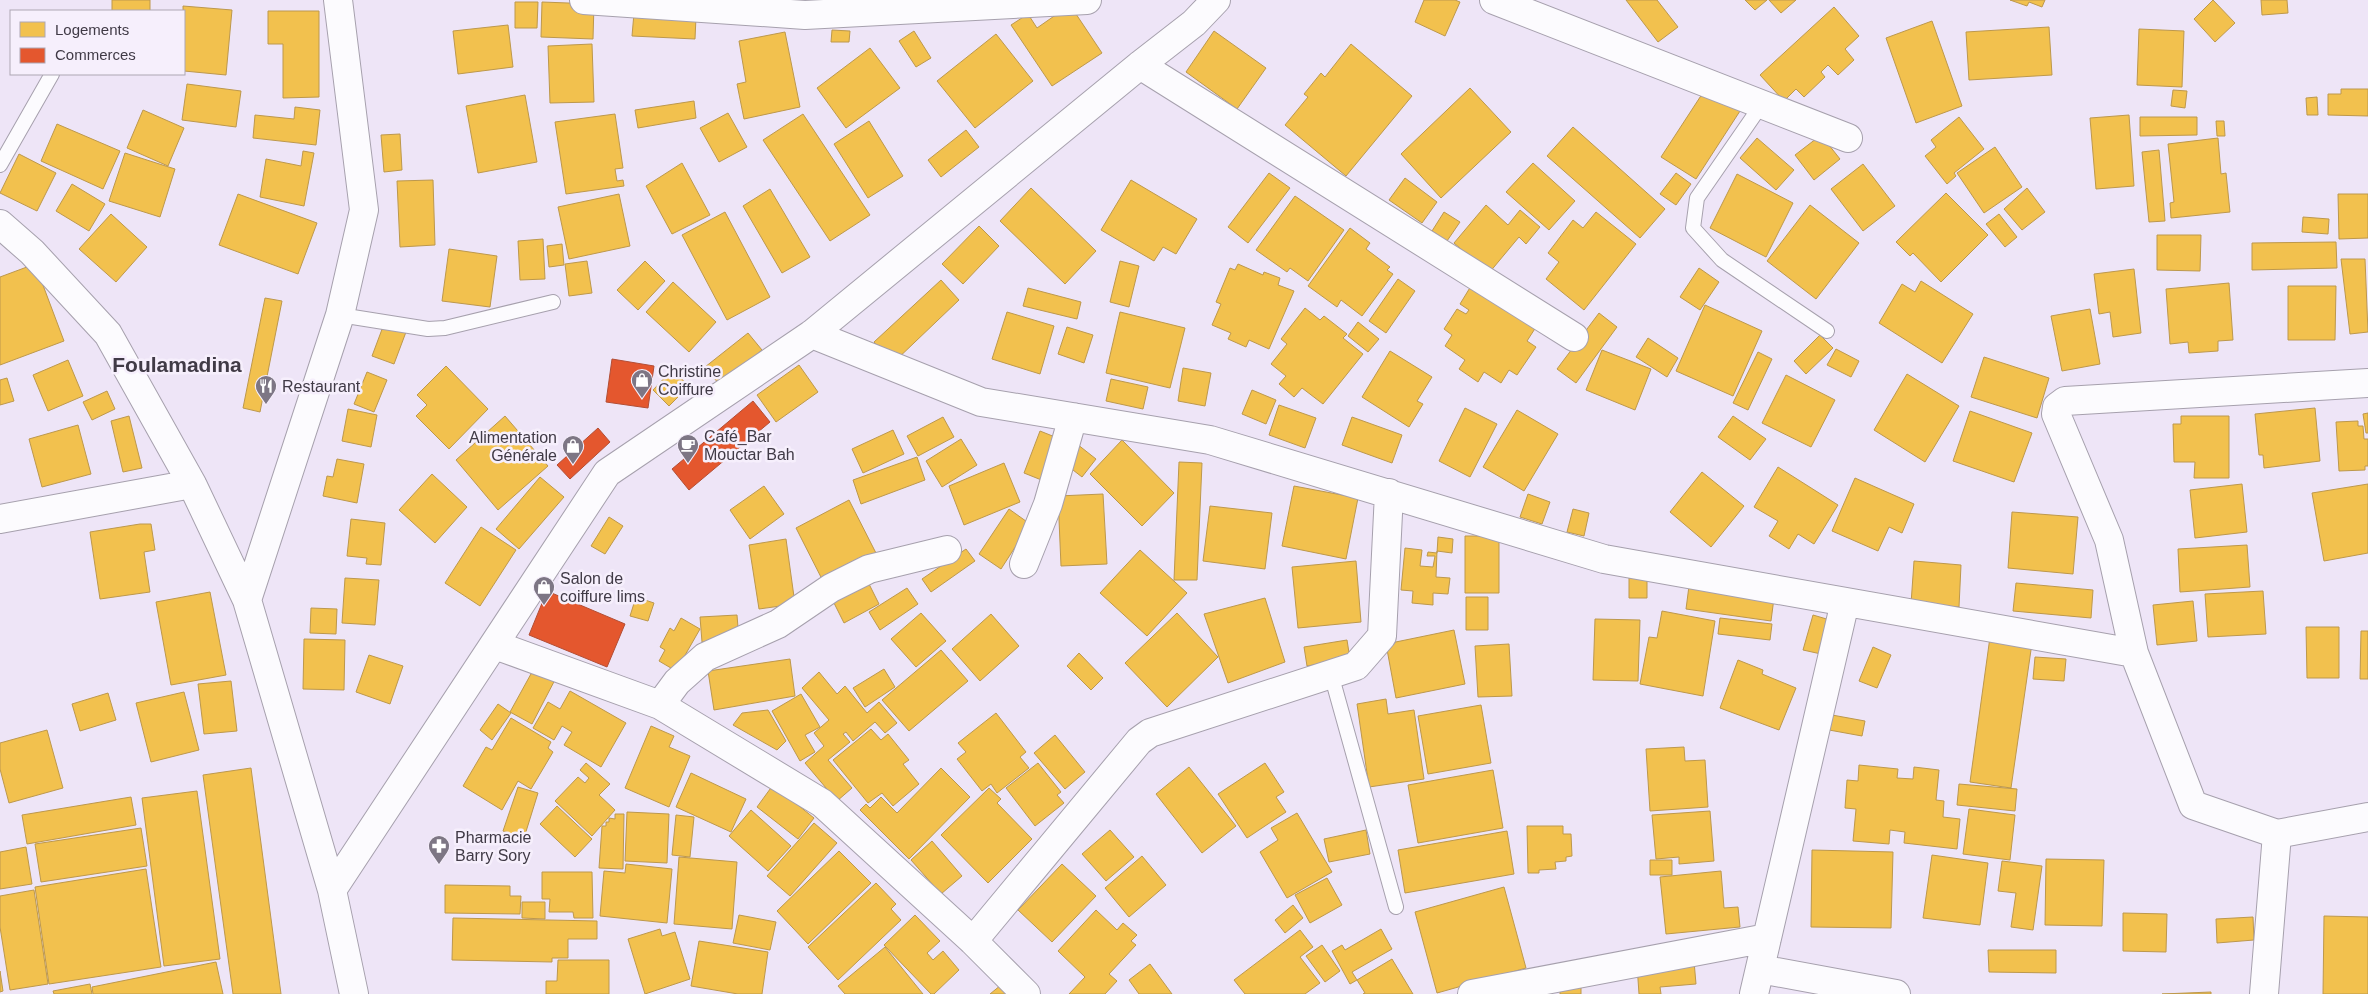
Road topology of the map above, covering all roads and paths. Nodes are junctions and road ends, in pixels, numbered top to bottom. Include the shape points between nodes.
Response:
1 (338, 0) edge
2 (584, 0) edge
3 (1087, 0) edge
4 (1216, 0) edge
5 (1494, 0) edge
6 (804, 8) edge
7 (1189, 12) edge
8 (1140, 64) junction
9 (51, 75) edge
10 (1762, 104) junction
11 (1848, 138) dead end
12 (0, 165) edge
13 (0, 224) edge
14 (553, 302) dead end
15 (340, 316) junction
16 (1827, 331) dead end
17 (812, 334) junction
18 (1574, 337) dead end
19 (2368, 383) edge
20 (1072, 417) junction
21 (192, 484) junction
22 (1389, 493) junction
23 (0, 519) edge
24 (947, 550) dead end
25 (1024, 564) dead end
26 (247, 600) junction
27 (1845, 602) junction
28 (495, 645) junction
29 (2134, 653) junction
30 (1331, 674) junction
31 (660, 705) junction
32 (2368, 817) edge
33 (2277, 834) junction
34 (332, 890) junction
35 (1396, 907) dead end
36 (1767, 938) junction
37 (972, 941) junction
38 (1757, 981) edge
39 (354, 994) edge
40 (1026, 994) edge
41 (1472, 994) edge
42 (1896, 994) edge
43 (2264, 994) edge

1 - 15 street via 364,210
2 - 6 street
3 - 6 street
4 - 7 street
5 - 10 street
7 - 8 street
8 - 17 street
8 - 18 street
9 - 12 lane
10 - 11 street
10 - 16 lane via 1697,198 1693,228 1722,260
13 - 21 street via 32,252 108,334
14 - 15 lane via 444,328 428,329
15 - 26 street
17 - 20 street via 981,402
17 - 28 street via 607,473
19 - 29 street via 2065,401 2058,407 2056,414 2109,540
20 - 22 street via 1210,440
20 - 25 street via 1048,504
21 - 23 street
21 - 26 street
22 - 27 street via 1604,559
22 - 30 street via 1382,636 1356,666
24 - 31 street via 869,569 831,588 778,624 705,657 677,682
26 - 34 street
27 - 29 street
27 - 36 street
28 - 31 street
28 - 34 street
29 - 33 street via 2193,805
30 - 35 lane
30 - 37 street via 1150,733 1138,741
31 - 37 street via 822,803
32 - 33 street
33 - 43 street
34 - 39 street
36 - 38 street
36 - 41 street
37 - 40 street
38 - 42 street

